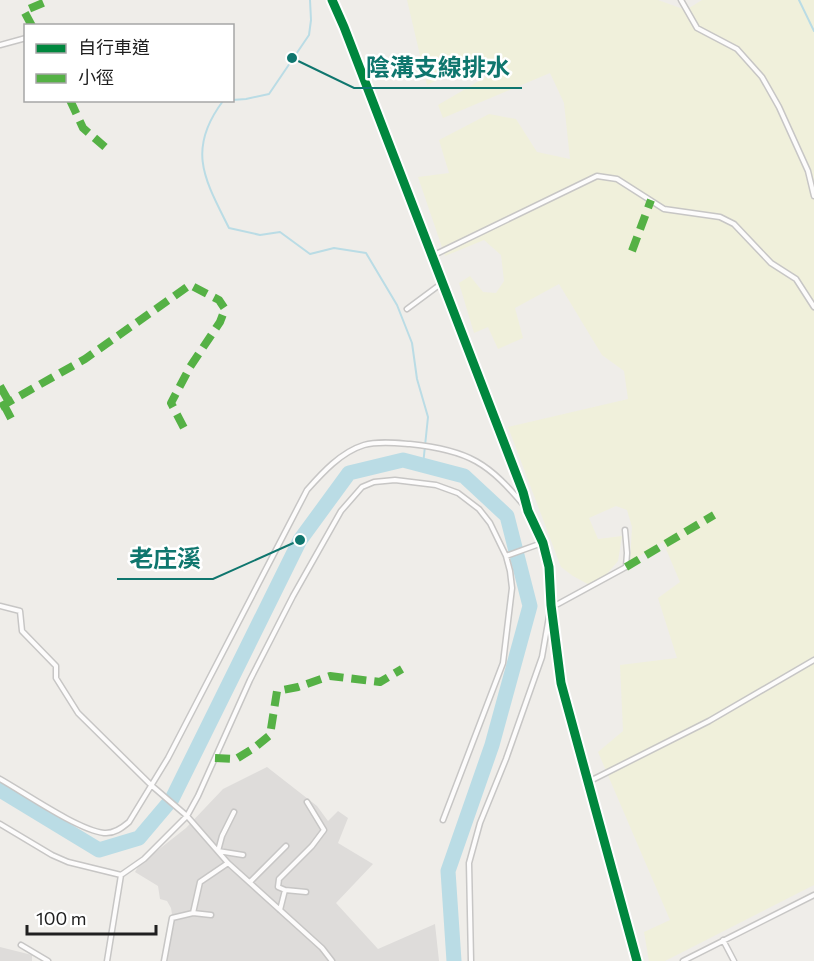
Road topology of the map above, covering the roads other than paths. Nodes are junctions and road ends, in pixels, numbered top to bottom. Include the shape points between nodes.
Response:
1 (332, 0) edge
2 (681, 0) edge
3 (24, 39) edge
4 (0, 45) edge
5 (814, 195) edge
6 (432, 256) junction
7 (442, 283) junction
8 (814, 307) edge
9 (407, 309) dead end
10 (528, 511) junction
11 (625, 531) dead end
12 (543, 543) junction
13 (506, 556) junction
14 (551, 605) junction
15 (0, 606) edge
16 (814, 660) edge
17 (0, 779) edge
18 (588, 782) junction
19 (152, 786) junction
20 (307, 802) dead end
21 (234, 812) dead end
22 (185, 814) junction
23 (443, 820) dead end
24 (0, 824) edge
25 (286, 846) dead end
26 (218, 851) junction
27 (243, 855) dead end
28 (228, 862) junction
29 (121, 875) junction
30 (250, 882) junction
31 (285, 890) junction
32 (306, 892) dead end
33 (814, 895) edge
34 (280, 910) junction
35 (193, 913) junction
36 (211, 915) dead end
37 (723, 940) junction
38 (21, 945) dead end
39 (46, 960) edge
40 (107, 961) edge
41 (164, 961) edge
42 (333, 961) edge
43 (471, 961) edge
44 (637, 961) edge
45 (683, 961) edge
46 (734, 961) edge

1 - 6 street
2 - 5 lane via 697,28 737,49 762,77 808,171
3 - 4 lane
6 - 7 street
6 - 8 lane via 597,176 617,179 664,209 720,217 734,224 771,263 796,279
7 - 9 lane
7 - 10 street
10 - 12 street
10 - 19 lane via 504,481 459,452 381,443 364,445 336,462 307,490
11 - 14 lane via 626,567
12 - 13 lane
12 - 14 street
13 - 22 lane via 490,523 458,493 436,485 395,480 362,487 341,511 293,596 198,796
13 - 23 lane via 512,588 503,663
14 - 18 street via 561,683
14 - 43 lane via 542,657 469,862
15 - 19 lane via 20,611 22,631 56,666 56,678 78,712
16 - 18 lane via 709,721
17 - 19 lane via 71,820 105,834 120,830 129,822
18 - 44 street
19 - 22 lane
20 - 31 lane via 324,830 279,879 278,887
21 - 26 lane
22 - 26 lane
22 - 29 lane via 144,859
24 - 29 lane via 68,862
25 - 30 lane
26 - 27 lane
26 - 28 lane
28 - 30 lane
28 - 35 lane via 200,882
29 - 40 lane
30 - 34 lane
31 - 32 lane
31 - 34 lane
33 - 37 lane
34 - 42 lane
35 - 36 lane
35 - 41 lane via 172,918
37 - 45 lane
37 - 46 lane
38 - 39 lane

